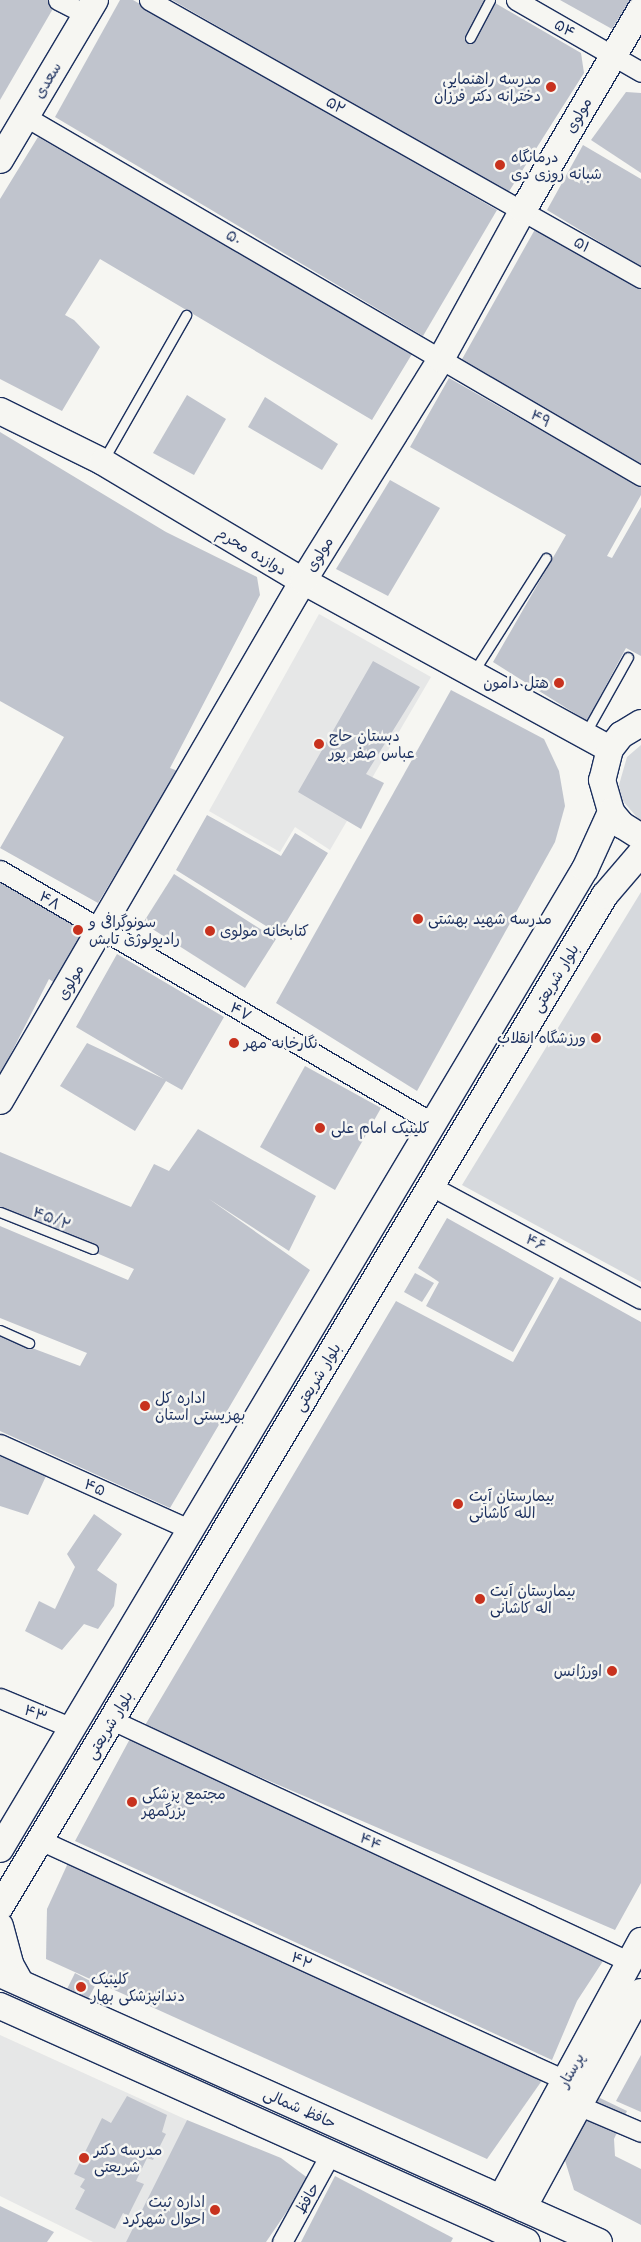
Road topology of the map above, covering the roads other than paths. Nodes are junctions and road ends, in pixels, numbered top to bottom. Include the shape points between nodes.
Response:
1 (58, 0) edge
2 (150, 0) edge
3 (490, 0) edge
4 (516, 0) edge
5 (91, 8) edge
6 (641, 9) edge
7 (470, 38) dead end
8 (613, 56) junction
9 (641, 72) edge
10 (26, 117) junction
11 (0, 160) edge
12 (523, 210) junction
13 (641, 278) edge
14 (186, 315) dead end
15 (441, 359) junction
16 (0, 411) edge
17 (103, 462) junction
18 (641, 476) edge
19 (546, 558) dead end
20 (303, 581) junction
21 (628, 657) dead end
22 (472, 676) junction
23 (641, 723) edge
24 (585, 734) junction
25 (610, 749) junction
26 (611, 812) junction
27 (641, 837) edge
28 (641, 853) edge
29 (0, 870) edge
30 (100, 929) junction
31 (0, 1101) edge
32 (433, 1123) junction
33 (431, 1186) junction
34 (0, 1212) edge
35 (93, 1249) dead end
36 (641, 1299) edge
37 (0, 1330) edge
38 (29, 1343) dead end
39 (0, 1444) edge
40 (191, 1530) junction
41 (0, 1698) edge
42 (112, 1720) junction
43 (72, 1728) junction
44 (40, 1840) junction
45 (0, 1849) edge
46 (0, 1907) edge
47 (0, 1926) edge
48 (636, 1952) edge
49 (10, 1978) edge
50 (641, 1992) edge
51 (0, 2006) edge
52 (565, 2080) junction
53 (580, 2106) junction
54 (641, 2132) edge
55 (331, 2153) junction
56 (527, 2175) junction
57 (512, 2203) junction
58 (501, 2237) edge
59 (282, 2242) edge
60 (599, 2242) edge

1 - 5 street
2 - 12 street, ۵۲
3 - 7 lane
4 - 8 street, ۵۴
5 - 10 main road, سعدی
6 - 8 main road, مولوی
8 - 9 street, ۵۴
8 - 12 main road, مولوی
10 - 11 main road, سعدی
10 - 15 street, ۵۰
12 - 13 street, ۵۱
12 - 15 main road, مولوی
14 - 17 lane
15 - 18 street, ۴۹
15 - 20 main road, مولوی
16 - 17 main road, دوازده محرم
17 - 20 main road, دوازده محرم
19 - 22 lane
20 - 22 main road, دوازده محرم
20 - 30 main road, مولوی
21 - 24 lane
22 - 24 main road, دوازده محرم
23 - 25 main road via 621,735
24 - 25 main road, دوازده محرم
25 - 26 main road via 602,780
26 - 27 main road via 622,825
26 - 32 main road, بلوار شریعتی via 585,869
28 - 33 main road, بلوار شریعتی via 604,895
29 - 30 street, ۴۸
30 - 31 main road, مولوی
30 - 32 street, ۴۷
32 - 40 main road, بلوار شریعتی
33 - 36 street, ۴۶
33 - 42 main road, بلوار شریعتی
34 - 35 lane, ۴۵/۲
37 - 38 lane
39 - 40 street, ۴۵
40 - 43 main road, بلوار شریعتی
41 - 43 street, ۴۳
42 - 44 main road, بلوار شریعتی
42 - 48 street, ۴۴
43 - 45 main road, بلوار شریعتی
44 - 46 main road, بلوار شریعتی
44 - 52 street, ۴۲
47 - 49 main road via 10,1964
48 - 52 main road, پرستار
49 - 57 main road, حافظ شمالی
50 - 53 main road, پرستار
51 - 55 main road, حافظ شمالی
52 - 56 main road, پرستار
53 - 54 street
53 - 56 main road, پرستار
55 - 58 main road, حافظ شمالی
55 - 59 street, حافظ
56 - 57 main road, پرستار
57 - 60 main road, حافظ شمالی

